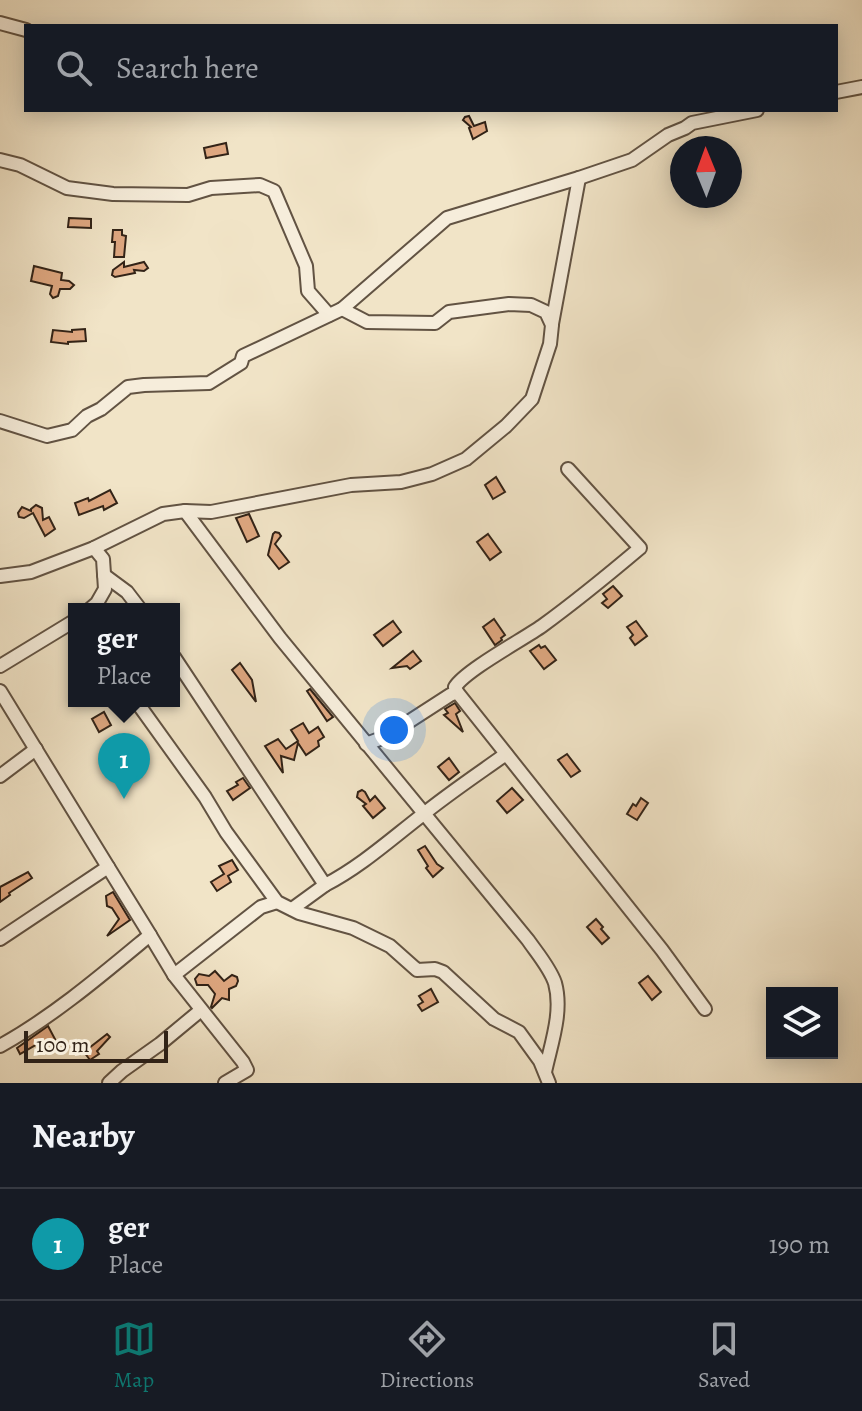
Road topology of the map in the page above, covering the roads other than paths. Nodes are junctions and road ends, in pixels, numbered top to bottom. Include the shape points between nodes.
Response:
1 (0, 23) edge
2 (24, 29) edge
3 (862, 87) edge
4 (838, 92) edge
5 (747, 112) edge
6 (0, 160) edge
7 (579, 178) junction
8 (342, 309) junction
9 (329, 315) junction
10 (552, 325) junction
11 (0, 421) edge
12 (568, 469) dead end
13 (185, 511) junction
14 (94, 548) junction
15 (104, 575) junction
16 (0, 576) edge
17 (97, 603) edge
18 (135, 603) edge
19 (68, 625) edge
20 (0, 666) edge
21 (180, 666) edge
22 (0, 691) edge
23 (457, 692) junction
24 (140, 707) edge
25 (366, 744) junction
26 (36, 749) junction
27 (506, 754) junction
28 (0, 776) edge
29 (423, 814) junction
30 (108, 867) junction
31 (325, 885) junction
32 (277, 902) junction
33 (292, 909) junction
34 (150, 935) junction
35 (0, 939) edge
36 (174, 975) junction
37 (705, 1009) dead end
38 (201, 1010) junction
39 (0, 1046) edge
40 (547, 1078) edge
41 (109, 1083) edge
42 (225, 1083) edge

1 - 2 street
3 - 4 street
5 - 7 street via 692,123 632,160
6 - 9 street via 67,188 113,194 188,195 260,185 274,191 306,266 308,291
7 - 8 street via 447,218
7 - 10 street
8 - 9 street
8 - 10 street via 367,322 435,323 449,312 531,305 546,312
9 - 11 street via 257,348 209,383 128,387 72,430 47,436
10 - 13 street via 532,399 466,459 401,482 351,485 211,512
12 - 23 street via 640,548 546,623 457,683
13 - 14 street via 163,514
13 - 25 street
14 - 15 street via 103,559
14 - 16 street via 31,572
15 - 17 street via 105,589
15 - 18 street
19 - 20 street
21 - 31 street
22 - 26 street
23 - 25 street
23 - 27 street
24 - 32 street
25 - 29 street
26 - 28 street
26 - 30 street
27 - 29 street
27 - 37 street
29 - 31 street
29 - 40 street via 550,973 557,1009
30 - 34 street
30 - 35 street
31 - 33 street
32 - 33 street
32 - 36 street via 261,907
33 - 40 street via 390,946 417,970 443,972 494,1019 519,1032
34 - 36 street
34 - 39 street via 26,1032
36 - 38 street
38 - 41 street
38 - 42 street via 247,1070

